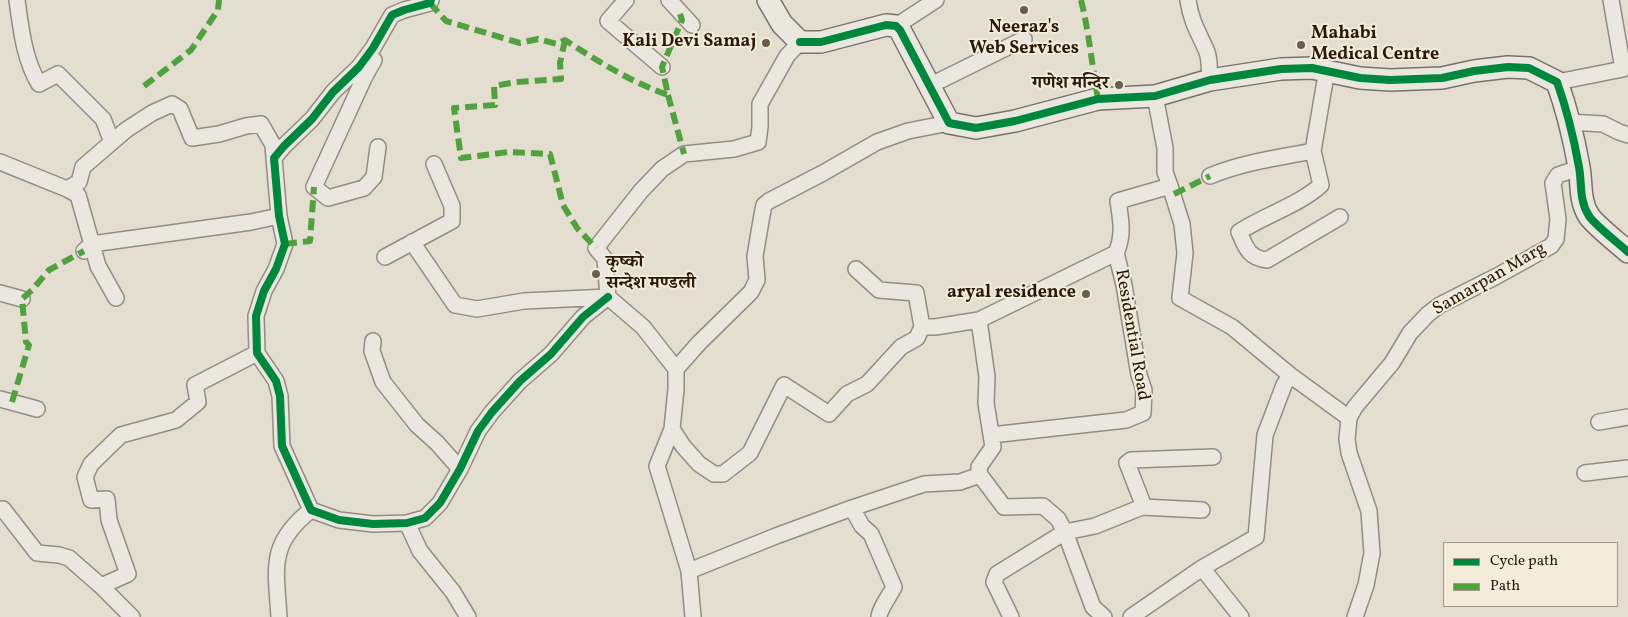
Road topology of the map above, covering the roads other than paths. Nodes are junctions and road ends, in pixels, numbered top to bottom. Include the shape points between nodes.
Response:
1 (17, 0) edge
2 (626, 0) edge
3 (669, 0) edge
4 (768, 0) edge
5 (936, 0) edge
6 (1188, 0) edge
7 (1611, 0) edge
8 (431, 2) edge
9 (404, 10) junction
10 (692, 25) dead end
11 (896, 26) junction
12 (1024, 39) dead end
13 (800, 42) junction
14 (662, 67) dead end
15 (1329, 70) junction
16 (1210, 80) junction
17 (1557, 82) junction
18 (929, 86) junction
19 (1155, 96) junction
20 (949, 122) junction
21 (1568, 122) junction
22 (1628, 135) edge
23 (112, 142) junction
24 (378, 147) dead end
25 (1313, 151) junction
26 (274, 158) junction
27 (0, 162) edge
28 (434, 164) dead end
29 (1580, 168) junction
30 (1210, 176) dead end
31 (1170, 186) junction
32 (67, 189) junction
33 (279, 216) junction
34 (1340, 217) dead end
35 (412, 242) junction
36 (88, 248) junction
37 (1628, 252) edge
38 (1116, 253) junction
39 (385, 257) dead end
40 (856, 269) dead end
41 (0, 293) edge
42 (608, 297) junction
43 (116, 298) dead end
44 (22, 299) dead end
45 (979, 320) junction
46 (922, 327) junction
47 (373, 340) dead end
48 (257, 353) junction
49 (676, 369) junction
50 (1290, 375) junction
51 (0, 399) edge
52 (37, 409) dead end
53 (1628, 416) edge
54 (1349, 418) junction
55 (1599, 422) dead end
56 (672, 430) junction
57 (991, 435) junction
58 (1214, 457) dead end
59 (1628, 468) edge
60 (460, 469) junction
61 (1585, 473) dead end
62 (980, 475) junction
63 (1142, 507) junction
64 (852, 508) junction
65 (0, 509) edge
66 (311, 510) junction
67 (1202, 510) dead end
68 (408, 523) junction
69 (1065, 532) junction
70 (1202, 568) junction
71 (688, 571) junction
72 (101, 586) junction
73 (132, 617) edge
74 (279, 617) edge
75 (468, 617) edge
76 (693, 617) edge
77 (879, 617) edge
78 (1011, 617) edge
79 (1104, 617) edge
80 (1131, 617) edge
81 (1241, 617) edge
82 (1355, 617) edge

1 - 23 street via 24,46 39,84 58,74 103,119
2 - 14 street via 608,21
3 - 10 street
4 - 13 street via 782,24
5 - 11 street
6 - 16 street via 1189,12 1208,54
7 - 17 street via 1623,69
8 - 9 street
9 - 24 street via 364,78 314,188 328,198 364,188 374,177
9 - 26 street via 392,15 359,67
11 - 13 street via 886,25 821,42
11 - 18 street
12 - 18 street
13 - 42 street via 787,56 760,104 758,142 734,149 684,154 662,169 641,191 596,248 605,259
15 - 16 street via 1281,69
15 - 17 street via 1360,78 1390,80 1442,78 1508,67 1529,68
15 - 25 street
16 - 19 street
17 - 21 street
18 - 20 street
19 - 20 street via 1098,99 976,128
19 - 31 street via 1165,148 1165,172
20 - 49 street via 877,142 764,205 755,256 757,280 751,292
21 - 22 street via 1603,124
21 - 29 street
23 - 26 street via 143,118 172,104 180,109 192,138 261,124 272,145
23 - 32 street via 84,167 79,182
25 - 30 street via 1253,161
25 - 34 street via 1322,185 1312,194 1239,232 1248,251 1257,259 1267,260
26 - 33 street
27 - 32 street
28 - 35 street via 452,206 452,222
29 - 37 street via 1582,195 1589,216
29 - 54 street, Samarpan Marg via 1558,175 1553,183 1558,219 1556,239 1551,246 1428,314 1410,333 1392,363
31 - 38 street via 1118,201 1122,231
31 - 50 street via 1182,224 1185,253 1180,298 1232,327
32 - 36 street via 78,195
33 - 36 street
33 - 48 street via 285,244 256,316
35 - 39 street
35 - 42 street via 455,305 477,309 524,301
36 - 43 street
38 - 45 street
38 - 57 street, Residential Road via 1144,390 1143,413 1126,420
40 - 46 street via 879,290 916,293
41 - 44 street
42 - 49 street via 643,327
42 - 60 street via 582,317 492,412 478,431
45 - 46 street
45 - 57 street
46 - 56 street via 917,338 901,347 867,384 847,394 829,414 784,385 750,452 723,474 714,474 699,464
47 - 60 street via 372,351 383,382 416,425
48 - 66 street via 276,381 280,396 282,446
48 - 72 street via 195,385 198,402 176,420 121,435 91,464 85,477 91,500 106,499 128,574
49 - 56 street
50 - 54 street
50 - 70 street via 1265,435 1256,537
51 - 52 street
53 - 55 street
54 - 82 street via 1349,453 1369,511 1372,553
56 - 71 street via 657,466
57 - 62 street via 993,447 979,466
58 - 63 street via 1131,460 1127,464
59 - 61 street
60 - 68 street via 440,503 425,518
62 - 64 street via 960,482 924,484
62 - 69 street via 1004,507 1043,506 1058,519
63 - 67 street
63 - 69 street via 1095,526
64 - 71 street
64 - 77 street via 862,526 871,534 894,587 879,611
65 - 72 street via 37,553 69,558
66 - 68 street via 339,520
66 - 74 street via 286,534 278,550
68 - 75 street via 420,551 453,592
69 - 78 street via 997,574 994,582
69 - 79 street via 1093,607
70 - 80 street
70 - 81 street
71 - 76 street
72 - 73 street

